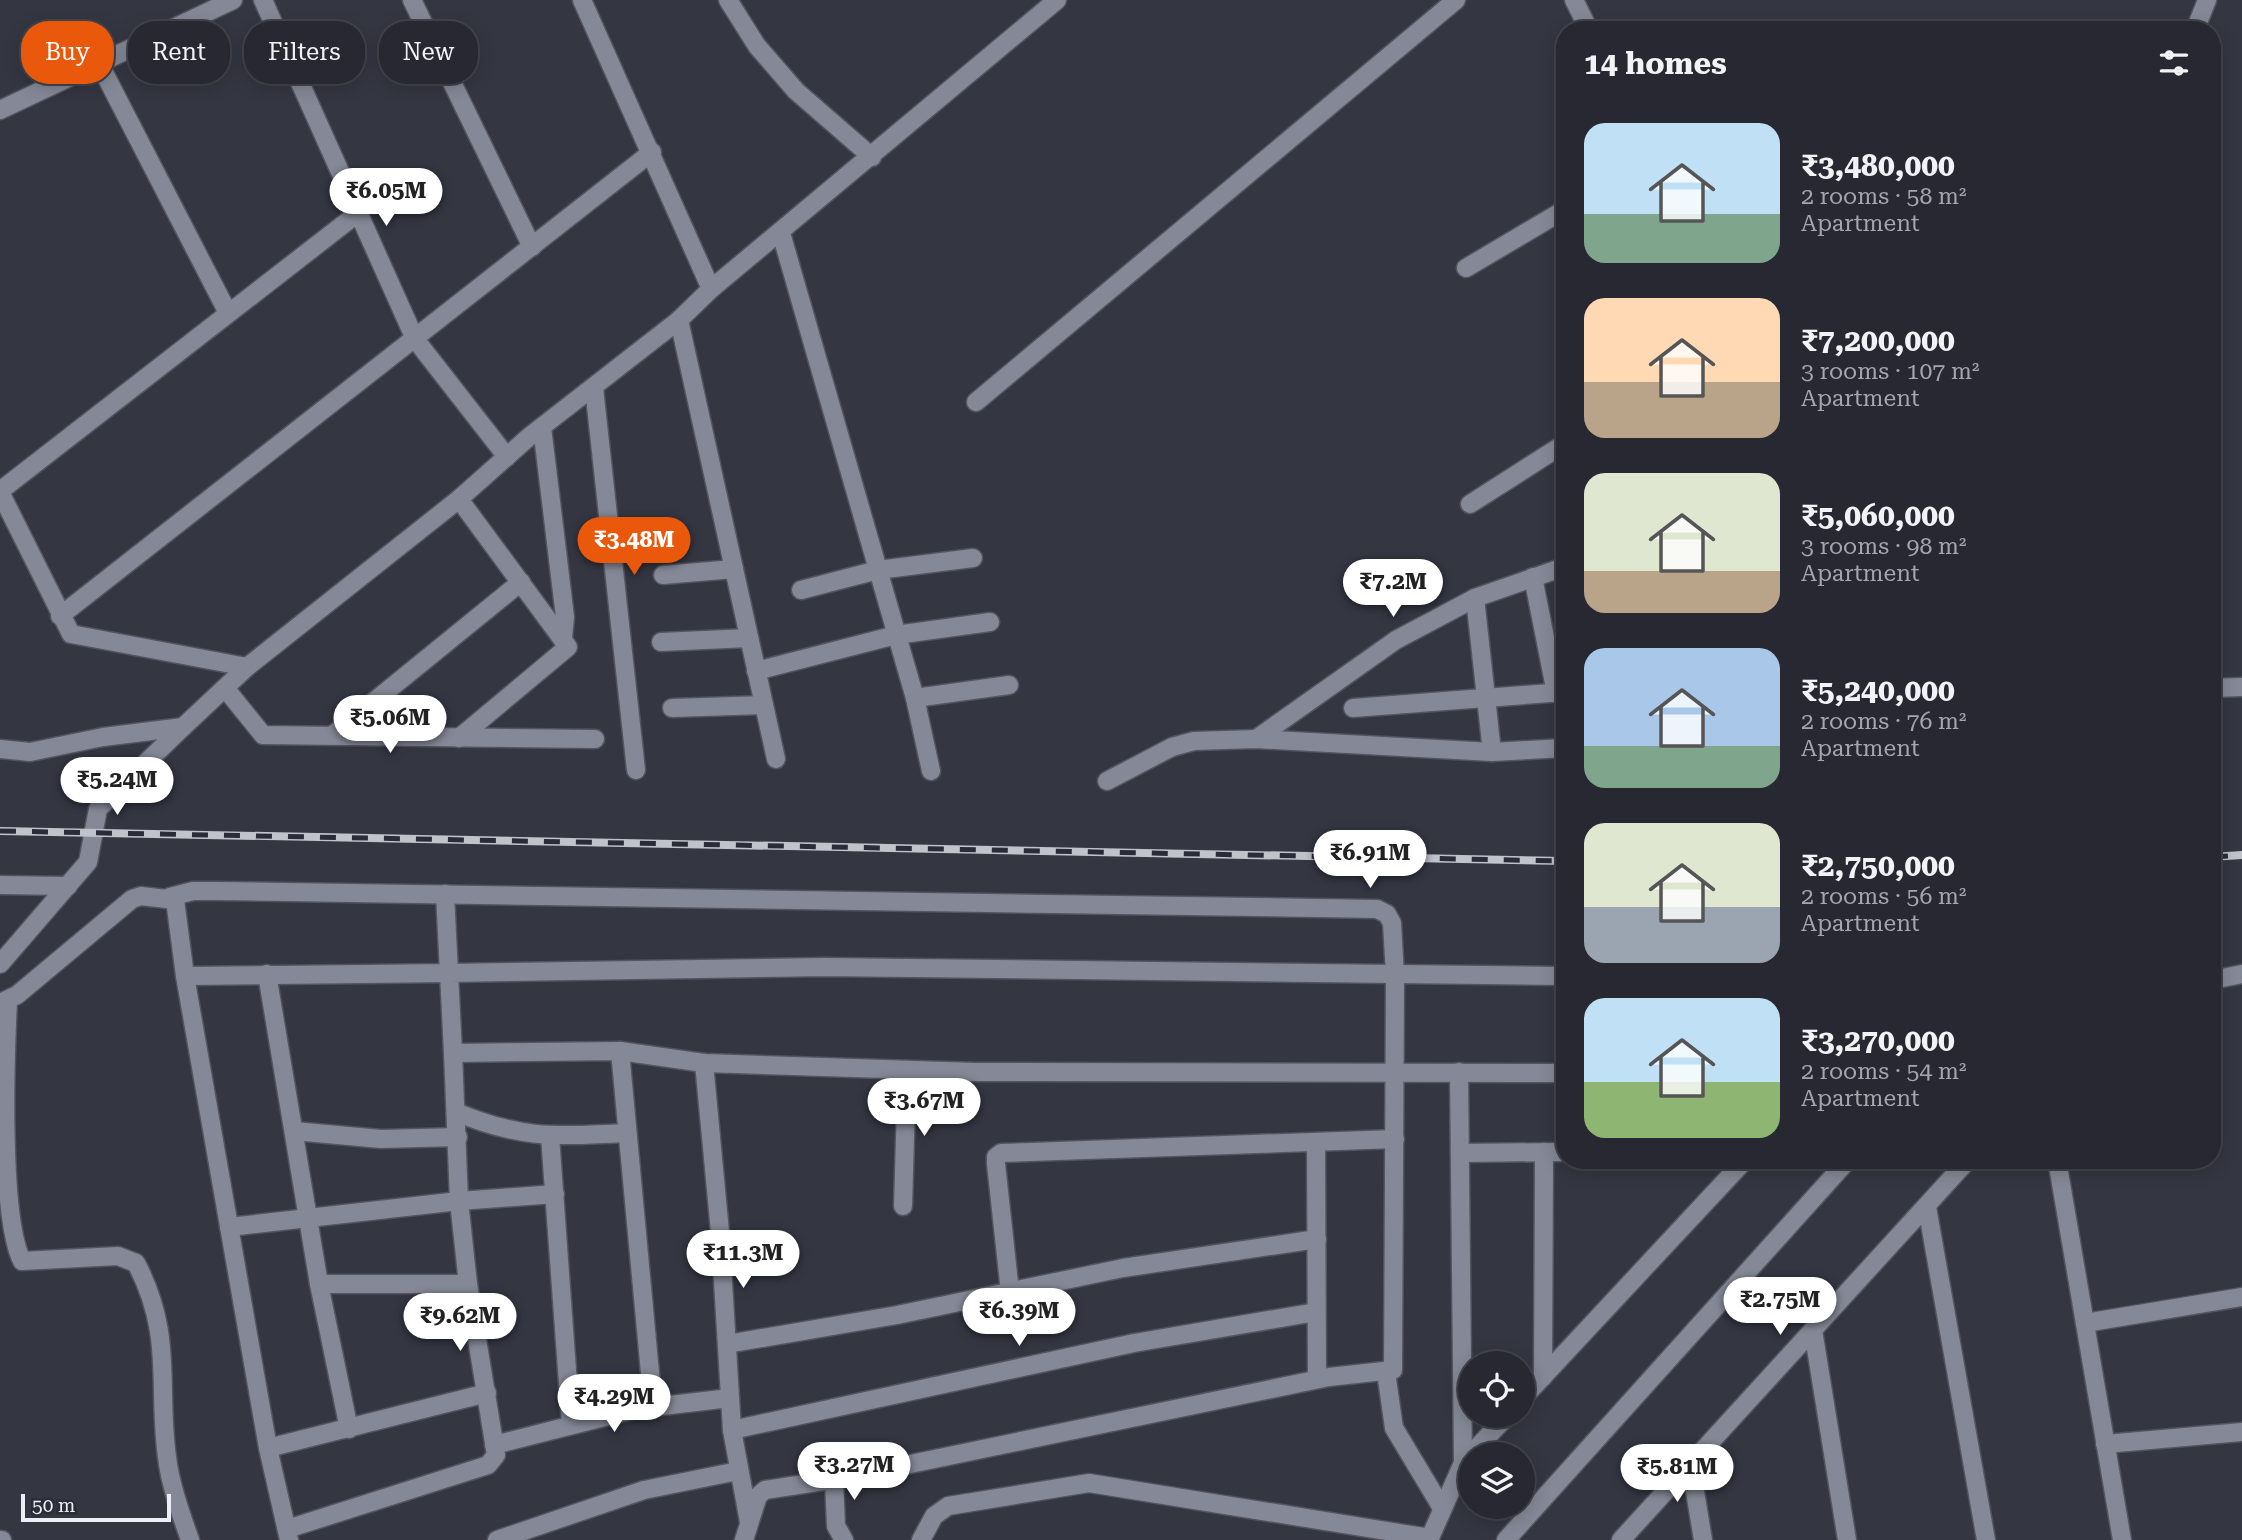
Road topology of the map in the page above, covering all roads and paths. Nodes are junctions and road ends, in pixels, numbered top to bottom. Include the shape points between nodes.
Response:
1 (233, 0) edge
2 (263, 0) edge
3 (412, 0) edge
4 (582, 0) edge
5 (728, 0) edge
6 (1057, 0) edge
7 (1456, 0) edge
8 (1574, 0) edge
9 (2207, 0) edge
10 (1584, 21) edge
11 (2199, 21) edge
12 (114, 56) edge
13 (55, 84) edge
14 (110, 84) edge
15 (0, 110) edge
16 (652, 152) junction
17 (872, 157) junction
18 (358, 213) junction
19 (1556, 216) edge
20 (781, 233) junction
21 (532, 247) junction
22 (1466, 268) dead end
23 (711, 289) junction
24 (228, 313) junction
25 (679, 320) junction
26 (415, 339) junction
27 (594, 388) junction
28 (976, 402) dead end
29 (542, 427) junction
30 (1556, 449) edge
31 (507, 457) junction
32 (0, 492) edge
33 (459, 499) junction
34 (1470, 504) dead end
35 (973, 558) dead end
36 (734, 569) junction
37 (878, 570) junction
38 (1556, 570) edge
39 (663, 575) dead end
40 (1533, 577) junction
41 (521, 582) junction
42 (801, 590) dead end
43 (1475, 598) junction
44 (60, 615) junction
45 (990, 622) dead end
46 (897, 635) junction
47 (563, 638) junction
48 (749, 638) junction
49 (661, 642) dead end
50 (247, 667) junction
51 (756, 671) junction
52 (1556, 675) edge
53 (1009, 685) dead end
54 (2242, 687) edge
55 (225, 688) junction
56 (2221, 688) edge
57 (1556, 692) edge
58 (915, 698) junction
59 (1486, 698) junction
60 (764, 705) junction
61 (672, 708) dead end
62 (1353, 708) dead end
63 (183, 727) junction
64 (334, 734) junction
65 (459, 737) junction
66 (595, 739) dead end
67 (1256, 739) junction
68 (0, 748) edge
69 (1556, 748) edge
70 (1492, 752) junction
71 (776, 760) dead end
72 (636, 771) dead end
73 (931, 771) dead end
74 (1107, 781) dead end
75 (0, 885) edge
76 (68, 886) junction
77 (445, 894) junction
78 (170, 897) junction
79 (0, 964) edge
80 (449, 972) junction
81 (267, 974) junction
82 (2242, 974) edge
83 (1395, 975) junction
84 (185, 976) junction
85 (1556, 976) edge
86 (2221, 978) edge
87 (4, 1002) edge
88 (620, 1051) junction
89 (453, 1053) junction
90 (704, 1062) junction
91 (907, 1070) junction
92 (1395, 1072) junction
93 (1459, 1073) junction
94 (1556, 1073) edge
95 (456, 1112) junction
96 (294, 1131) junction
97 (625, 1133) junction
98 (550, 1136) junction
99 (458, 1137) junction
100 (1395, 1139) junction
101 (1316, 1144) junction
102 (1544, 1152) junction
103 (1556, 1152) edge
104 (1460, 1153) junction
105 (1737, 1169) edge
106 (1840, 1169) edge
107 (1960, 1169) edge
108 (2059, 1169) edge
109 (555, 1194) junction
110 (459, 1201) junction
111 (903, 1206) dead end
112 (1927, 1207) junction
113 (309, 1217) junction
114 (229, 1227) junction
115 (1317, 1239) junction
116 (319, 1284) junction
117 (468, 1284) junction
118 (1010, 1292) junction
119 (2242, 1297) edge
120 (1315, 1312) junction
121 (2085, 1322) junction
122 (1813, 1330) junction
123 (727, 1344) junction
124 (1386, 1372) junction
125 (1542, 1377) junction
126 (1317, 1379) junction
127 (1535, 1385) edge
128 (487, 1393) junction
129 (730, 1398) junction
130 (653, 1405) junction
131 (571, 1425) junction
132 (1496, 1428) edge
133 (349, 1429) junction
134 (732, 1430) junction
135 (2242, 1432) edge
136 (1468, 1442) edge
137 (1482, 1442) edge
138 (2105, 1444) junction
139 (495, 1445) junction
140 (268, 1448) junction
141 (1690, 1461) junction
142 (738, 1471) junction
143 (1458, 1477) edge
144 (834, 1479) junction
145 (1442, 1508) junction
146 (749, 1522) junction
147 (288, 1535) edge
148 (1429, 1539) edge
149 (190, 1540) edge
150 (497, 1540) edge
151 (744, 1540) edge
152 (844, 1540) edge
153 (921, 1540) edge
154 (1506, 1540) edge
155 (1621, 1540) edge
156 (1703, 1540) edge
157 (1847, 1540) edge
158 (1986, 1540) edge
159 (2122, 1540) edge

1 - 12 street
2 - 18 street
3 - 21 street
4 - 16 street
5 - 17 street via 757,46 796,91
6 - 17 street
7 - 28 street
8 - 10 street
9 - 11 street
13 - 15 street
14 - 24 street
16 - 21 street
16 - 23 street
17 - 20 street
18 - 24 street
18 - 26 street
19 - 22 street
20 - 23 street
20 - 37 street
21 - 26 street
23 - 25 street
24 - 32 street
25 - 27 street
25 - 36 street
26 - 31 street
26 - 44 street
27 - 29 street
27 - 72 street
29 - 31 street
29 - 47 street via 565,617
30 - 34 street
31 - 33 street
32 - 44 street
33 - 41 street
33 - 50 street
35 - 37 street
36 - 39 street
36 - 48 street
37 - 42 street
37 - 46 street
38 - 40 street
40 - 43 street
40 - 52 street
41 - 47 street
41 - 64 street
43 - 59 street
43 - 67 street via 1396,640
44 - 50 street via 71,634
45 - 46 street
46 - 51 street
46 - 58 street
47 - 65 street via 568,651
48 - 49 street
48 - 51 street
50 - 55 street
51 - 60 street
53 - 58 street
54 - 56 street
55 - 63 street
55 - 64 street via 263,735
57 - 59 street
58 - 73 street
59 - 62 street
59 - 70 street
60 - 61 street
60 - 71 street
63 - 68 street via 30,752
63 - 76 street via 98,808 91,858
64 - 65 street
65 - 66 street
67 - 70 street
67 - 74 street via 1182,743
69 - 70 street
75 - 76 street
76 - 79 street
77 - 78 street via 193,891
77 - 80 street
77 - 83 street via 1377,909 1392,923
78 - 84 street via 177,905
78 - 87 street via 132,899
80 - 81 street
80 - 83 street via 824,967
80 - 89 street
81 - 84 street
81 - 96 street
82 - 86 street
83 - 85 street
83 - 92 street
84 - 114 street
87 - 149 street via 0,1180 5,1222 22,1261 118,1256 136,1264 148,1285 162,1339 166,1455
88 - 89 street
88 - 90 street
88 - 97 street
89 - 95 street
90 - 91 street
90 - 123 street
91 - 92 street
91 - 111 street
92 - 93 street
92 - 100 street
93 - 94 street
93 - 104 street
95 - 98 street via 491,1127
95 - 99 street
96 - 99 street via 381,1139
96 - 113 street
97 - 98 street
97 - 130 street
98 - 109 street
99 - 110 street
100 - 101 street
100 - 124 street via 1395,1363 1393,1370
101 - 115 street
101 - 118 street via 1001,1153 996,1164
102 - 103 street
102 - 104 street
102 - 125 street
104 - 136 street
105 - 125 street
106 - 154 street
107 - 112 street
108 - 121 street
109 - 110 street
109 - 131 street
110 - 113 street
110 - 117 street
112 - 122 street
112 - 158 street
113 - 114 street
113 - 116 street
114 - 140 street
115 - 118 street via 1123,1268
115 - 120 street
116 - 117 street
116 - 133 street
117 - 128 street
118 - 123 street
119 - 121 street
120 - 126 street
120 - 134 street via 1145,1340
121 - 138 street
122 - 141 street
122 - 157 street
123 - 129 street
124 - 126 street
124 - 145 street via 1394,1428
125 - 127 street
126 - 144 street
128 - 133 street
128 - 139 street
129 - 130 street
129 - 134 street
130 - 131 street
131 - 139 street
132 - 137 street
133 - 140 street
134 - 142 street
135 - 138 street
138 - 159 street
139 - 147 street via 496,1455 488,1465
140 - 147 street
141 - 155 street
141 - 156 street
142 - 146 street
142 - 150 street via 644,1490
143 - 145 street
144 - 146 street via 765,1490 758,1496
144 - 152 street via 836,1526
145 - 148 street
146 - 151 street
148 - 153 street via 1089,1483 948,1506 934,1516

